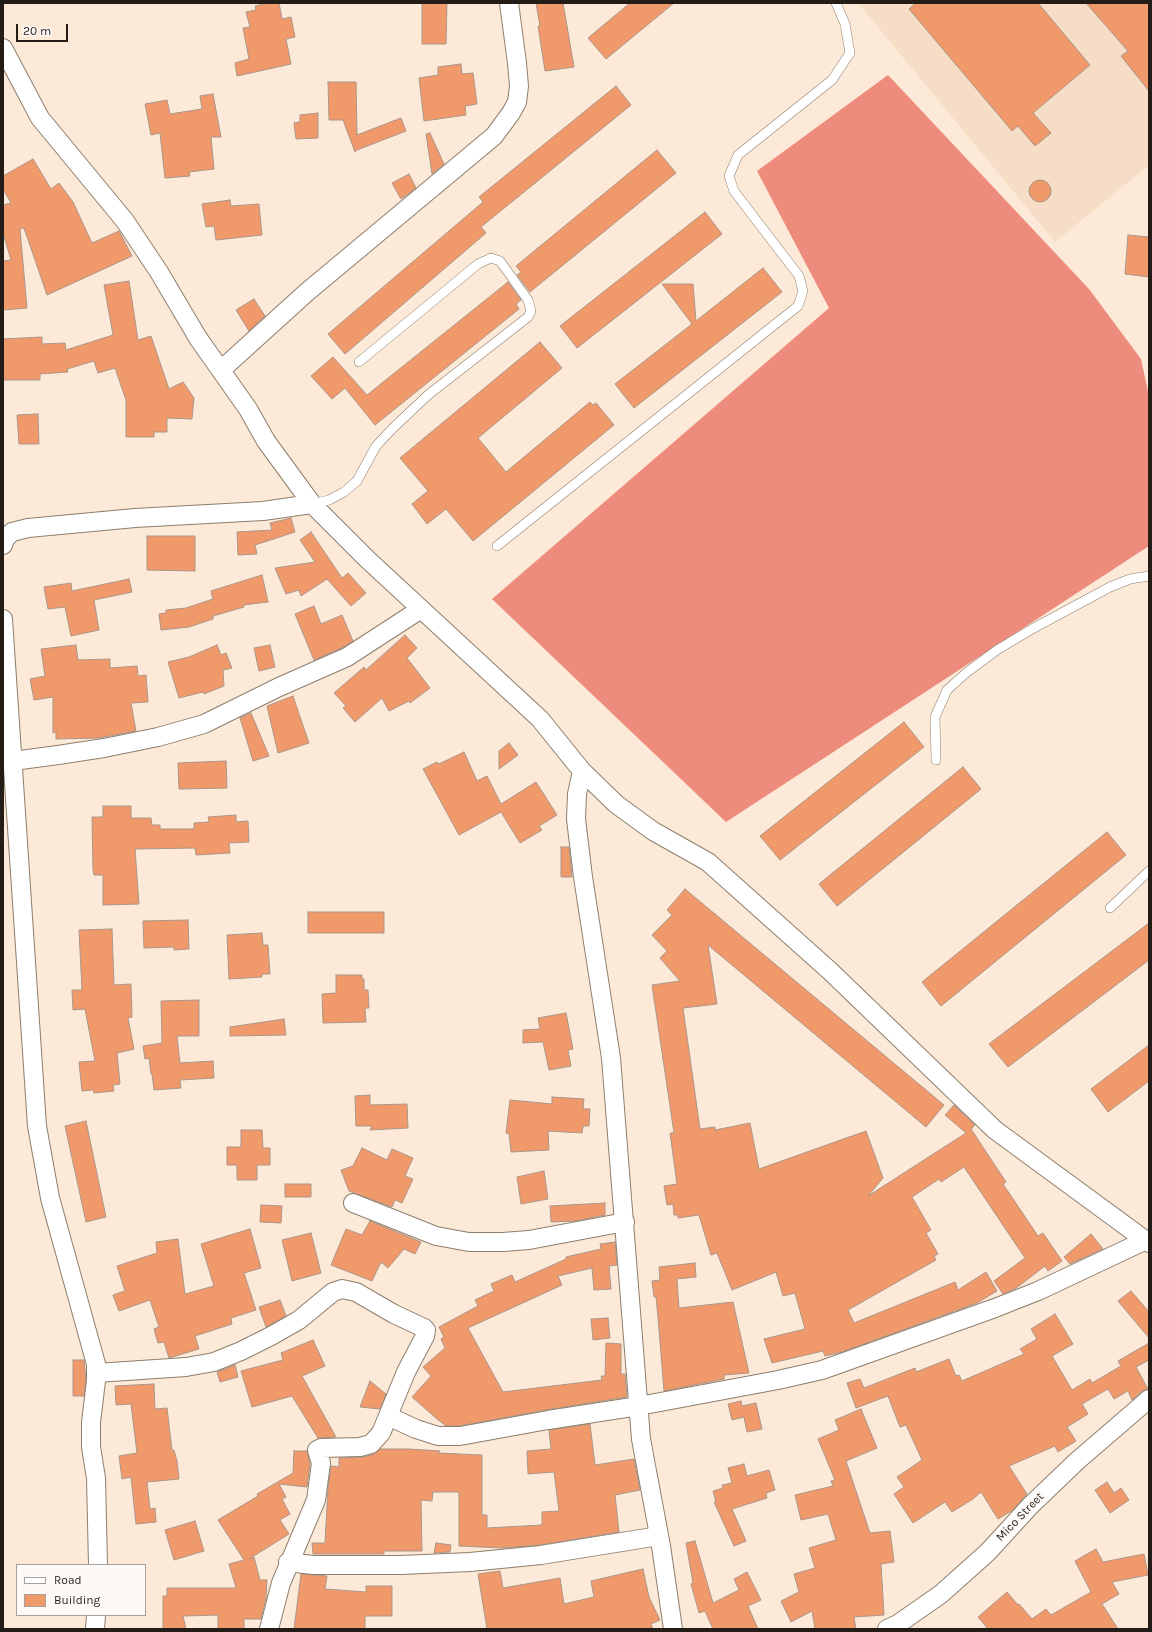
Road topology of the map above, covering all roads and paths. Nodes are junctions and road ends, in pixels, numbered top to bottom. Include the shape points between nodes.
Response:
1 (509, 3) edge
2 (836, 3) edge
3 (3, 48) edge
4 (359, 362) dead end
5 (221, 370) junction
6 (312, 504) junction
7 (3, 545) edge
8 (497, 546) dead end
9 (1149, 576) edge
10 (421, 609) junction
11 (3, 619) edge
12 (936, 760) dead end
13 (12, 761) junction
14 (582, 771) junction
15 (1149, 871) edge
16 (1110, 908) dead end
17 (353, 1203) dead end
18 (625, 1222) junction
19 (1147, 1242) edge
20 (96, 1373) junction
21 (1149, 1399) edge
22 (639, 1406) junction
23 (388, 1416) junction
24 (659, 1536) junction
25 (288, 1562) junction
26 (98, 1564) edge
27 (96, 1616) edge
28 (96, 1629) edge
29 (269, 1629) edge
30 (673, 1629) edge
31 (887, 1629) edge

1 - 5 street via 519,86 517,102 494,136 307,292
2 - 8 lane via 845,24 850,53 832,80 738,156 729,176 734,191 799,276 804,291 798,306
3 - 5 street via 40,118 125,220 198,338
4 - 6 lane via 478,264 490,258 500,261 528,300 531,311 528,317 428,395 392,428 376,446 357,481 329,500
5 - 6 street via 266,441
6 - 7 street via 263,511 135,518 28,528 12,532
6 - 10 street
9 - 12 lane via 1130,579 1110,587 1032,629 966,673 947,690 935,717
10 - 13 street via 347,657 204,724 104,748
10 - 14 street via 540,719
11 - 13 street
13 - 20 street via 37,1126 50,1198 96,1364
14 - 18 street via 577,794 576,819 611,1058
14 - 19 street via 616,804 653,831 708,862 830,971 995,1130
15 - 16 lane
17 - 18 street via 436,1236 469,1242 529,1240
18 - 22 street
19 - 22 street via 995,1308 822,1370
20 - 23 street via 214,1362 271,1336 342,1289 356,1292 426,1330
20 - 26 street via 91,1441 96,1478
21 - 31 street, Mico Street via 1072,1466 1030,1506 988,1552 941,1594
22 - 23 street via 460,1436 438,1436
22 - 24 street via 641,1439
23 - 25 street via 381,1433 371,1444 360,1447 318,1448 321,1469 316,1500
24 - 25 street via 541,1555 470,1562 313,1565
24 - 30 street
25 - 29 street
27 - 28 street

